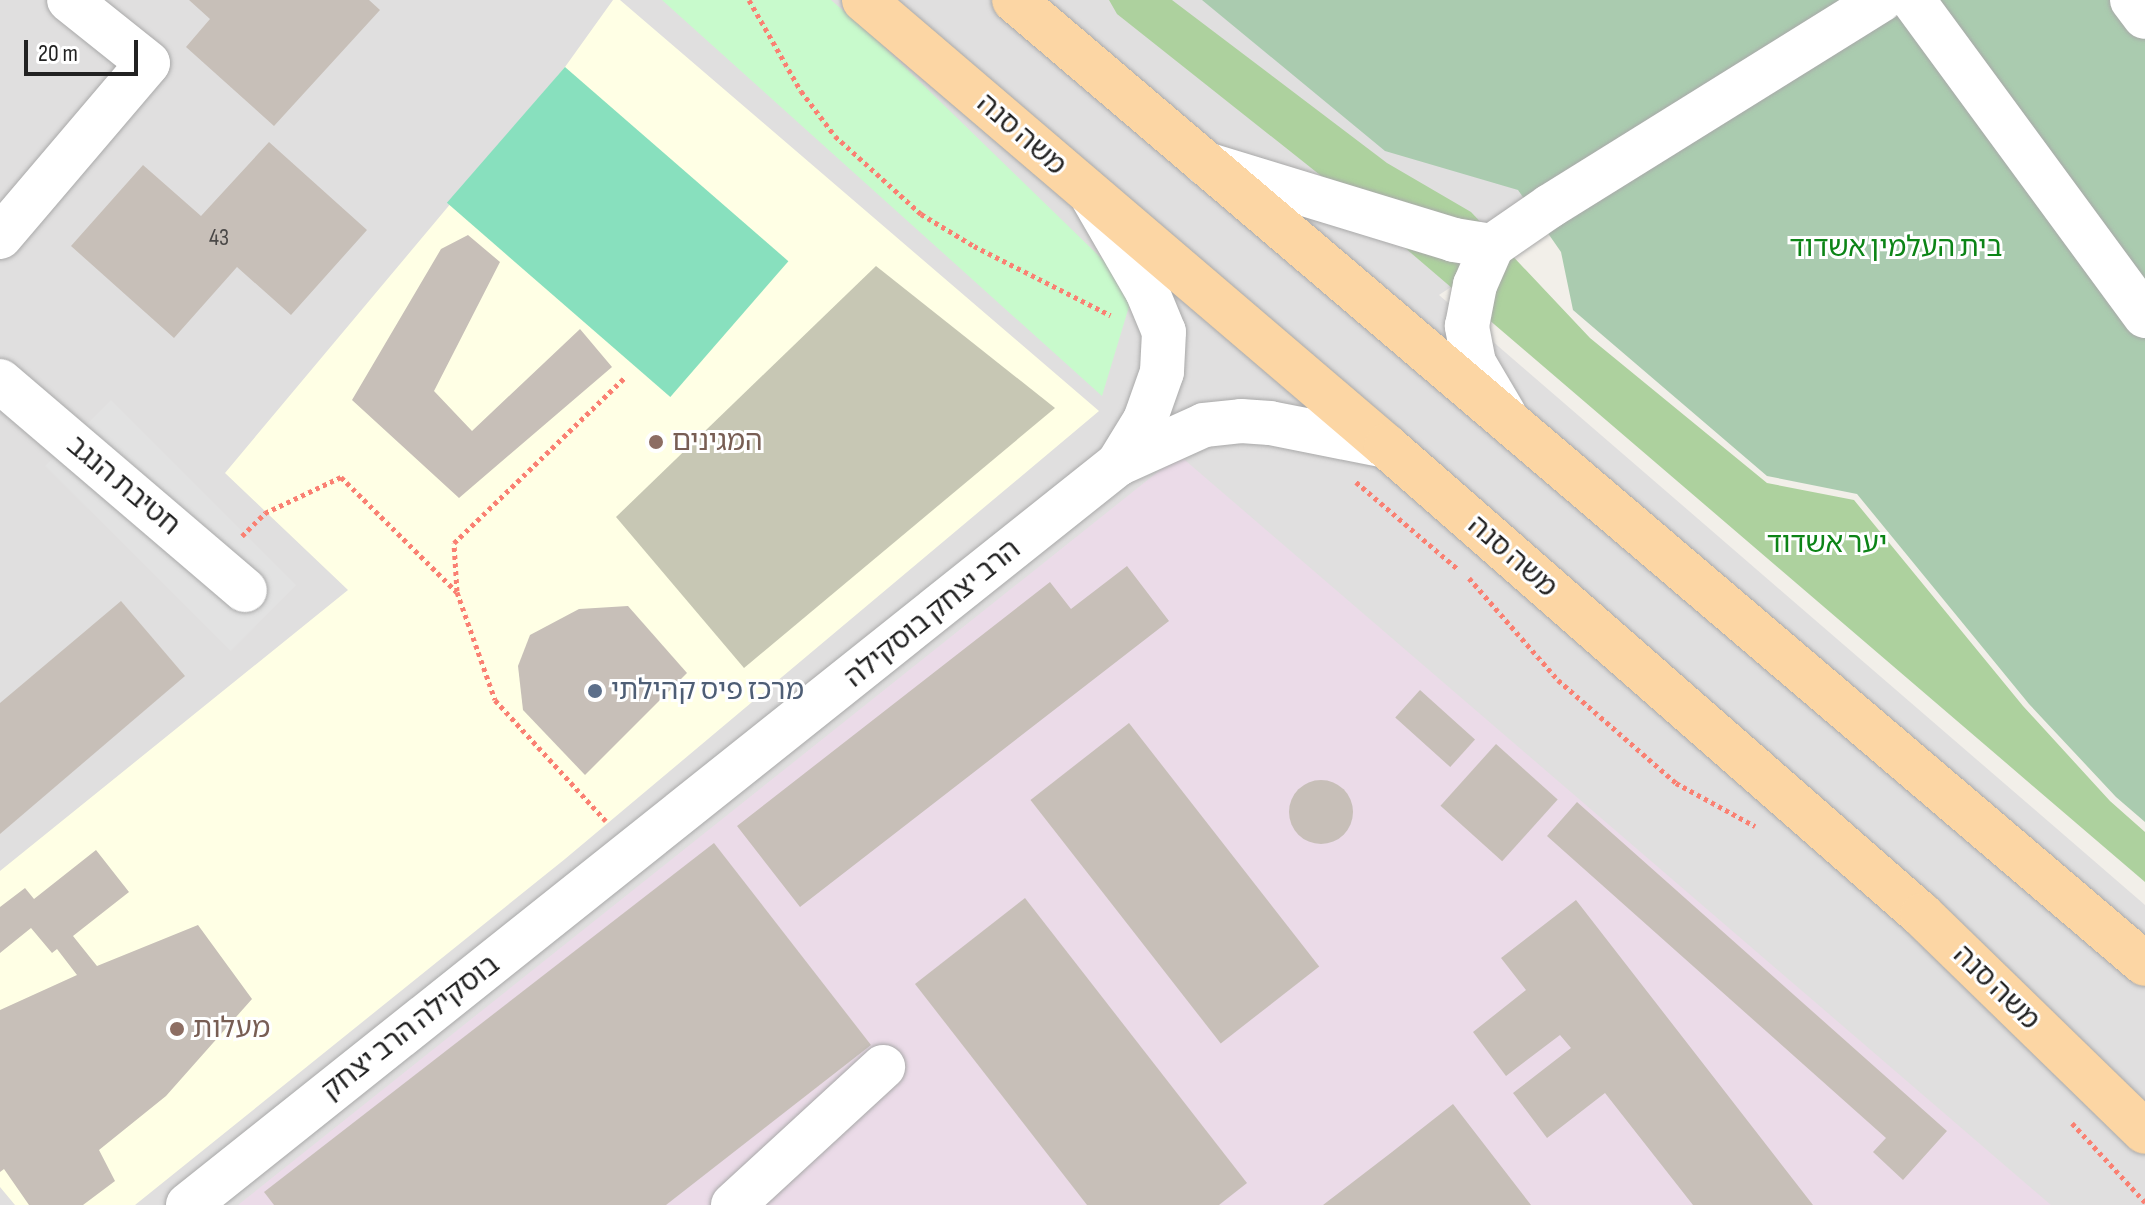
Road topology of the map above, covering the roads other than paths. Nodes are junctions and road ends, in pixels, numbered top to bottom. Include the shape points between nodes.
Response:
1 (69, 0) edge
2 (864, 0) edge
3 (1014, 0) edge
4 (1881, 0) edge
5 (1913, 0) edge
6 (2132, 0) edge
7 (2145, 17) edge
8 (1206, 164) junction
9 (1092, 196) junction
10 (0, 237) edge
11 (1492, 246) junction
12 (2145, 316) edge
13 (0, 381) edge
14 (1507, 418) junction
15 (1386, 446) junction
16 (1118, 464) junction
17 (230, 577) road end
18 (633, 851) joint
19 (2145, 964) edge
20 (883, 1067) dead end
21 (2145, 1132) edge
22 (188, 1205) edge
23 (733, 1205) edge

1 - 10 street via 148,63
2 - 9 main road, משה סנה
3 - 8 main road
4 - 11 street
5 - 12 street
6 - 7 street
8 - 11 street via 1454,240
8 - 14 main road
9 - 15 main road, משה סנה
9 - 16 street, הרב יצחק בוסקילה via 1147,291 1164,332 1162,372 1145,420
11 - 14 street via 1475,285 1467,326 1474,363
13 - 17 street, חטיבת הנגב
14 - 19 main road
15 - 16 street, הרב יצחק בוסקילה via 1241,421 1204,425
15 - 21 main road, משה סנה via 1922,915
16 - 18 street, הרב יצחק בוסקילה
18 - 22 street, בוסקילה הרב יצחק
20 - 23 street

